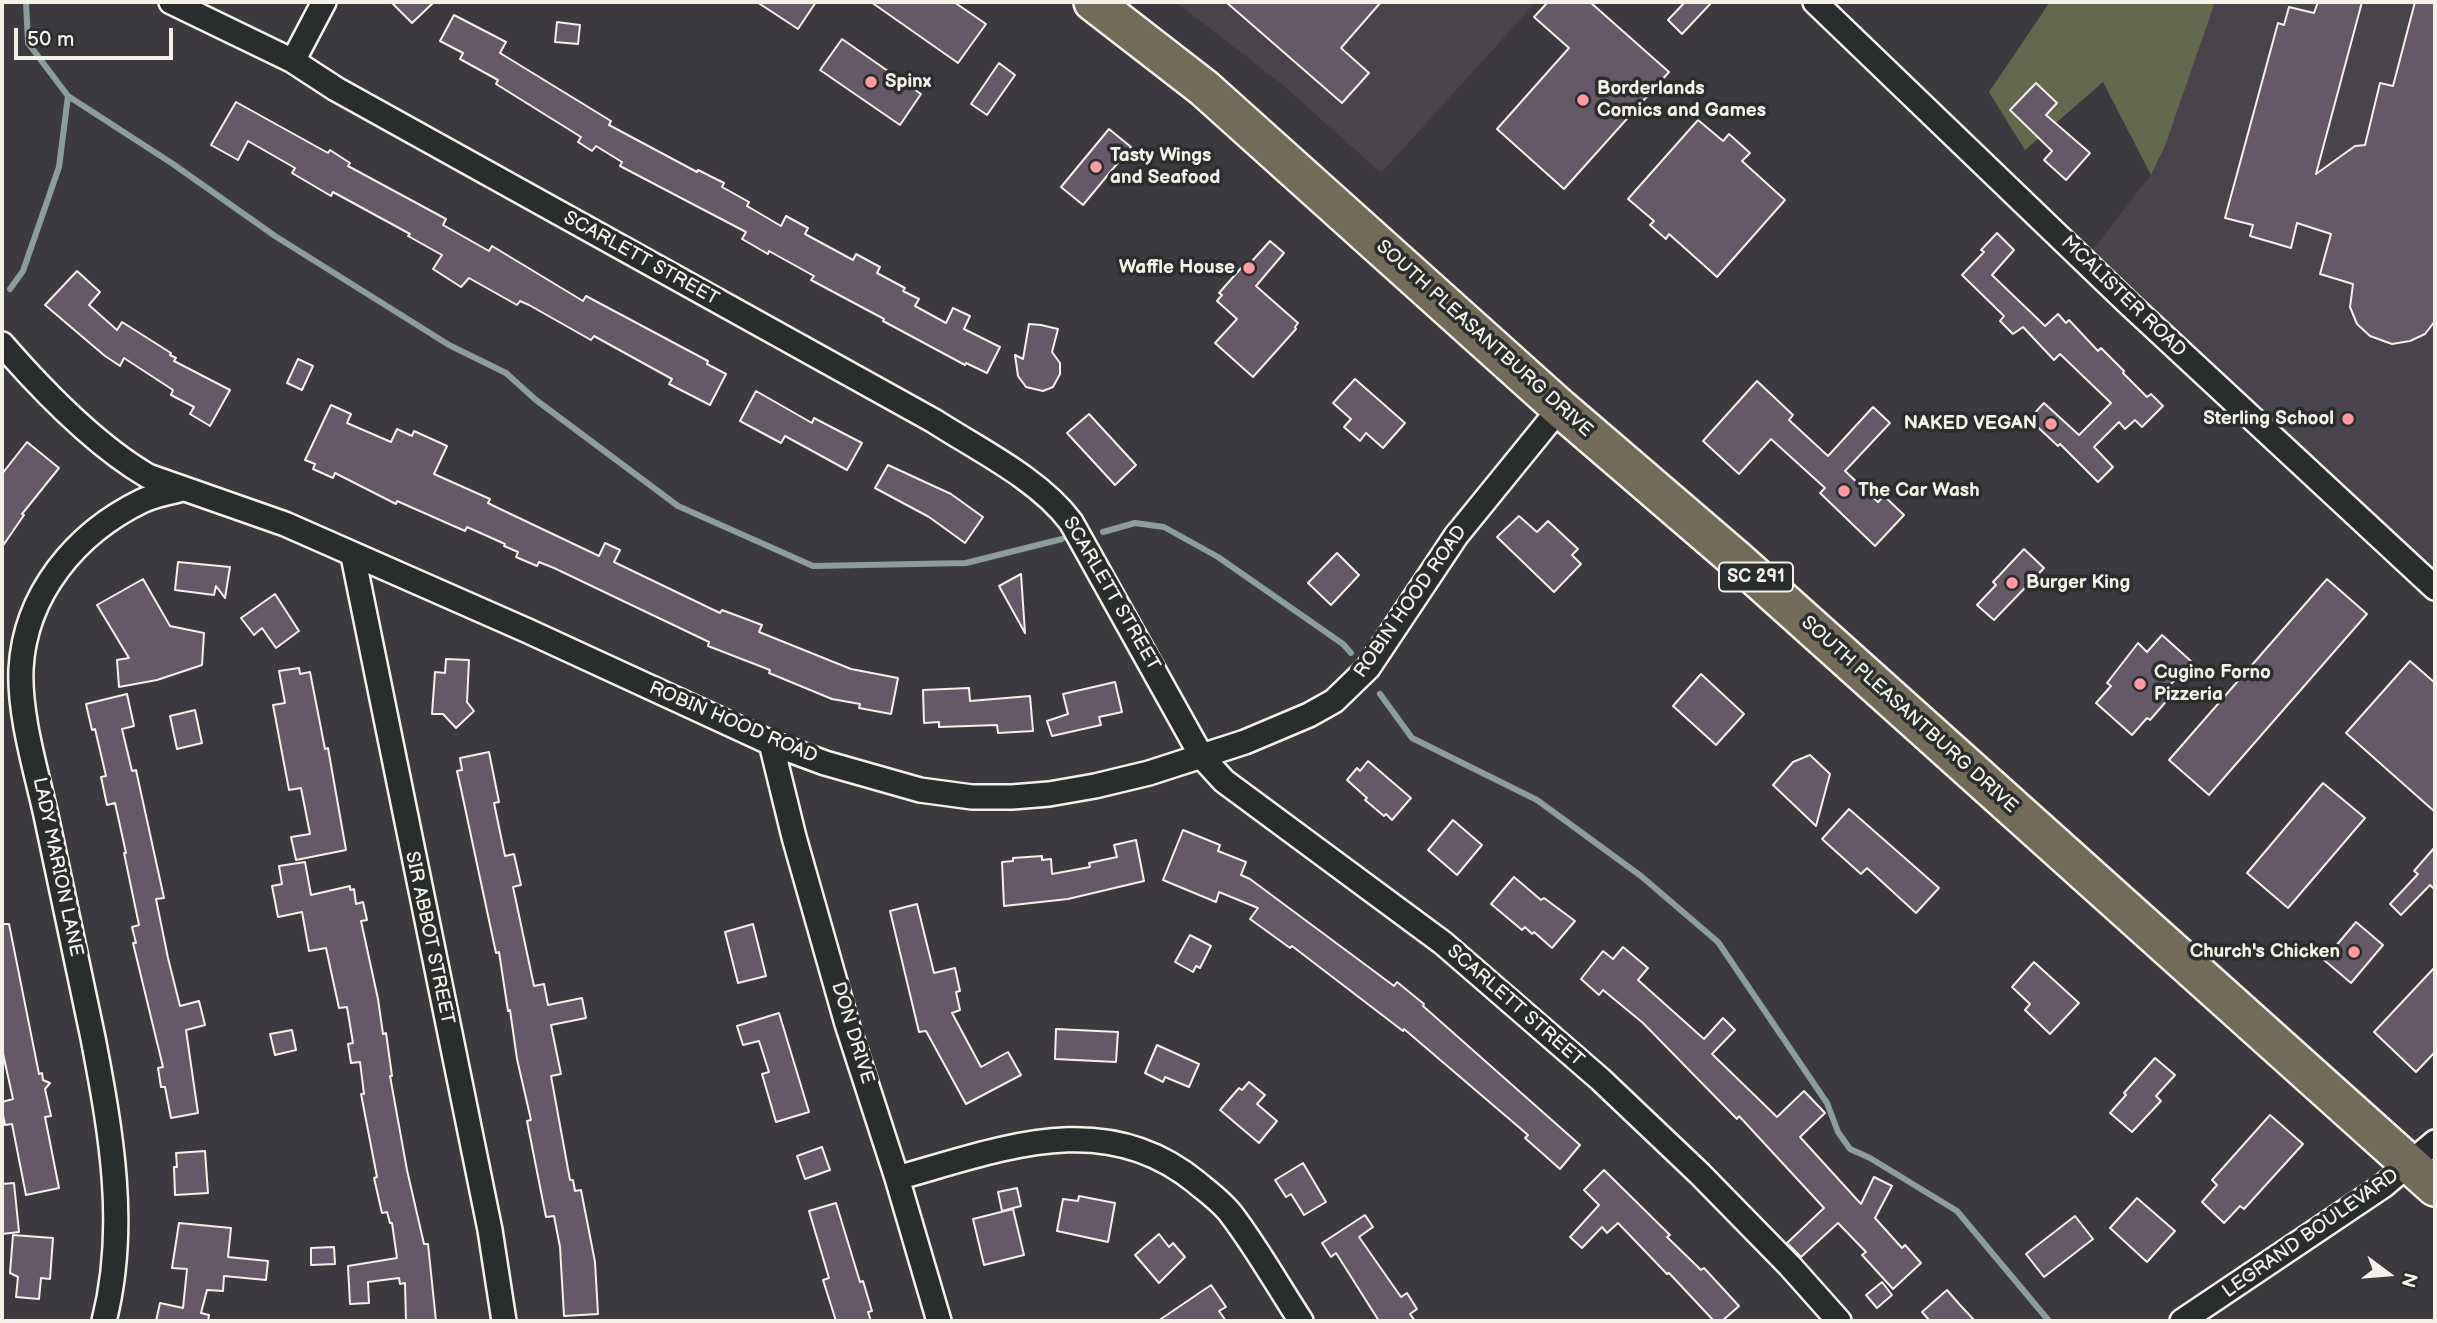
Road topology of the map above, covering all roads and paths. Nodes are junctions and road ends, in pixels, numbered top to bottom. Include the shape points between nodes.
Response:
1 (171, 2) edge
2 (324, 2) edge
3 (1093, 2) edge
4 (1815, 2) edge
5 (293, 61) junction
6 (2, 344) edge
7 (1560, 408) junction
8 (182, 489) junction
9 (353, 556) junction
10 (2435, 588) edge
11 (771, 743) junction
12 (1202, 757) junction
13 (2427, 1164) edge
14 (897, 1178) junction
15 (104, 1321) edge
16 (504, 1321) edge
17 (939, 1321) edge
18 (1301, 1321) edge
19 (1839, 1321) edge
20 (2182, 1321) edge

1 - 5 street, SCARLETT STREET
2 - 5 street
3 - 7 main road, SOUTH PLEASANTBURG DRIVE / SC 291 via 1204,88
4 - 10 street, MCALISTER ROAD via 2127,302
5 - 12 street, SCARLETT STREET via 360,103 934,421 1048,496 1071,522
6 - 8 street, ROBIN HOOD ROAD via 27,373 127,464
7 - 12 street, ROBIN HOOD ROAD via 1456,536 1368,668 1351,686 1310,715
7 - 13 main road, SOUTH PLEASANTBURG DRIVE / SC 291
8 - 9 street, ROBIN HOOD ROAD via 285,524
8 - 15 street, LADY MARION LANE via 144,499 120,513 61,563 34,612 21,669 28,731 83,987 115,1171 116,1250
9 - 11 street, ROBIN HOOD ROAD
9 - 16 street, SIR ABBOT STREET via 490,1230
11 - 12 street, ROBIN HOOD ROAD via 871,777 972,797 1049,794 1095,786
11 - 14 street, DON DRIVE via 847,1024
12 - 19 street, SCARLETT STREET via 1239,793 1443,943 1600,1079 1709,1183
13 - 20 street, LEGRAND BOULEVARD via 2383,1186
14 - 17 street, DON DRIVE
14 - 18 street via 1024,1143 1067,1138 1134,1148 1184,1172 1230,1213

